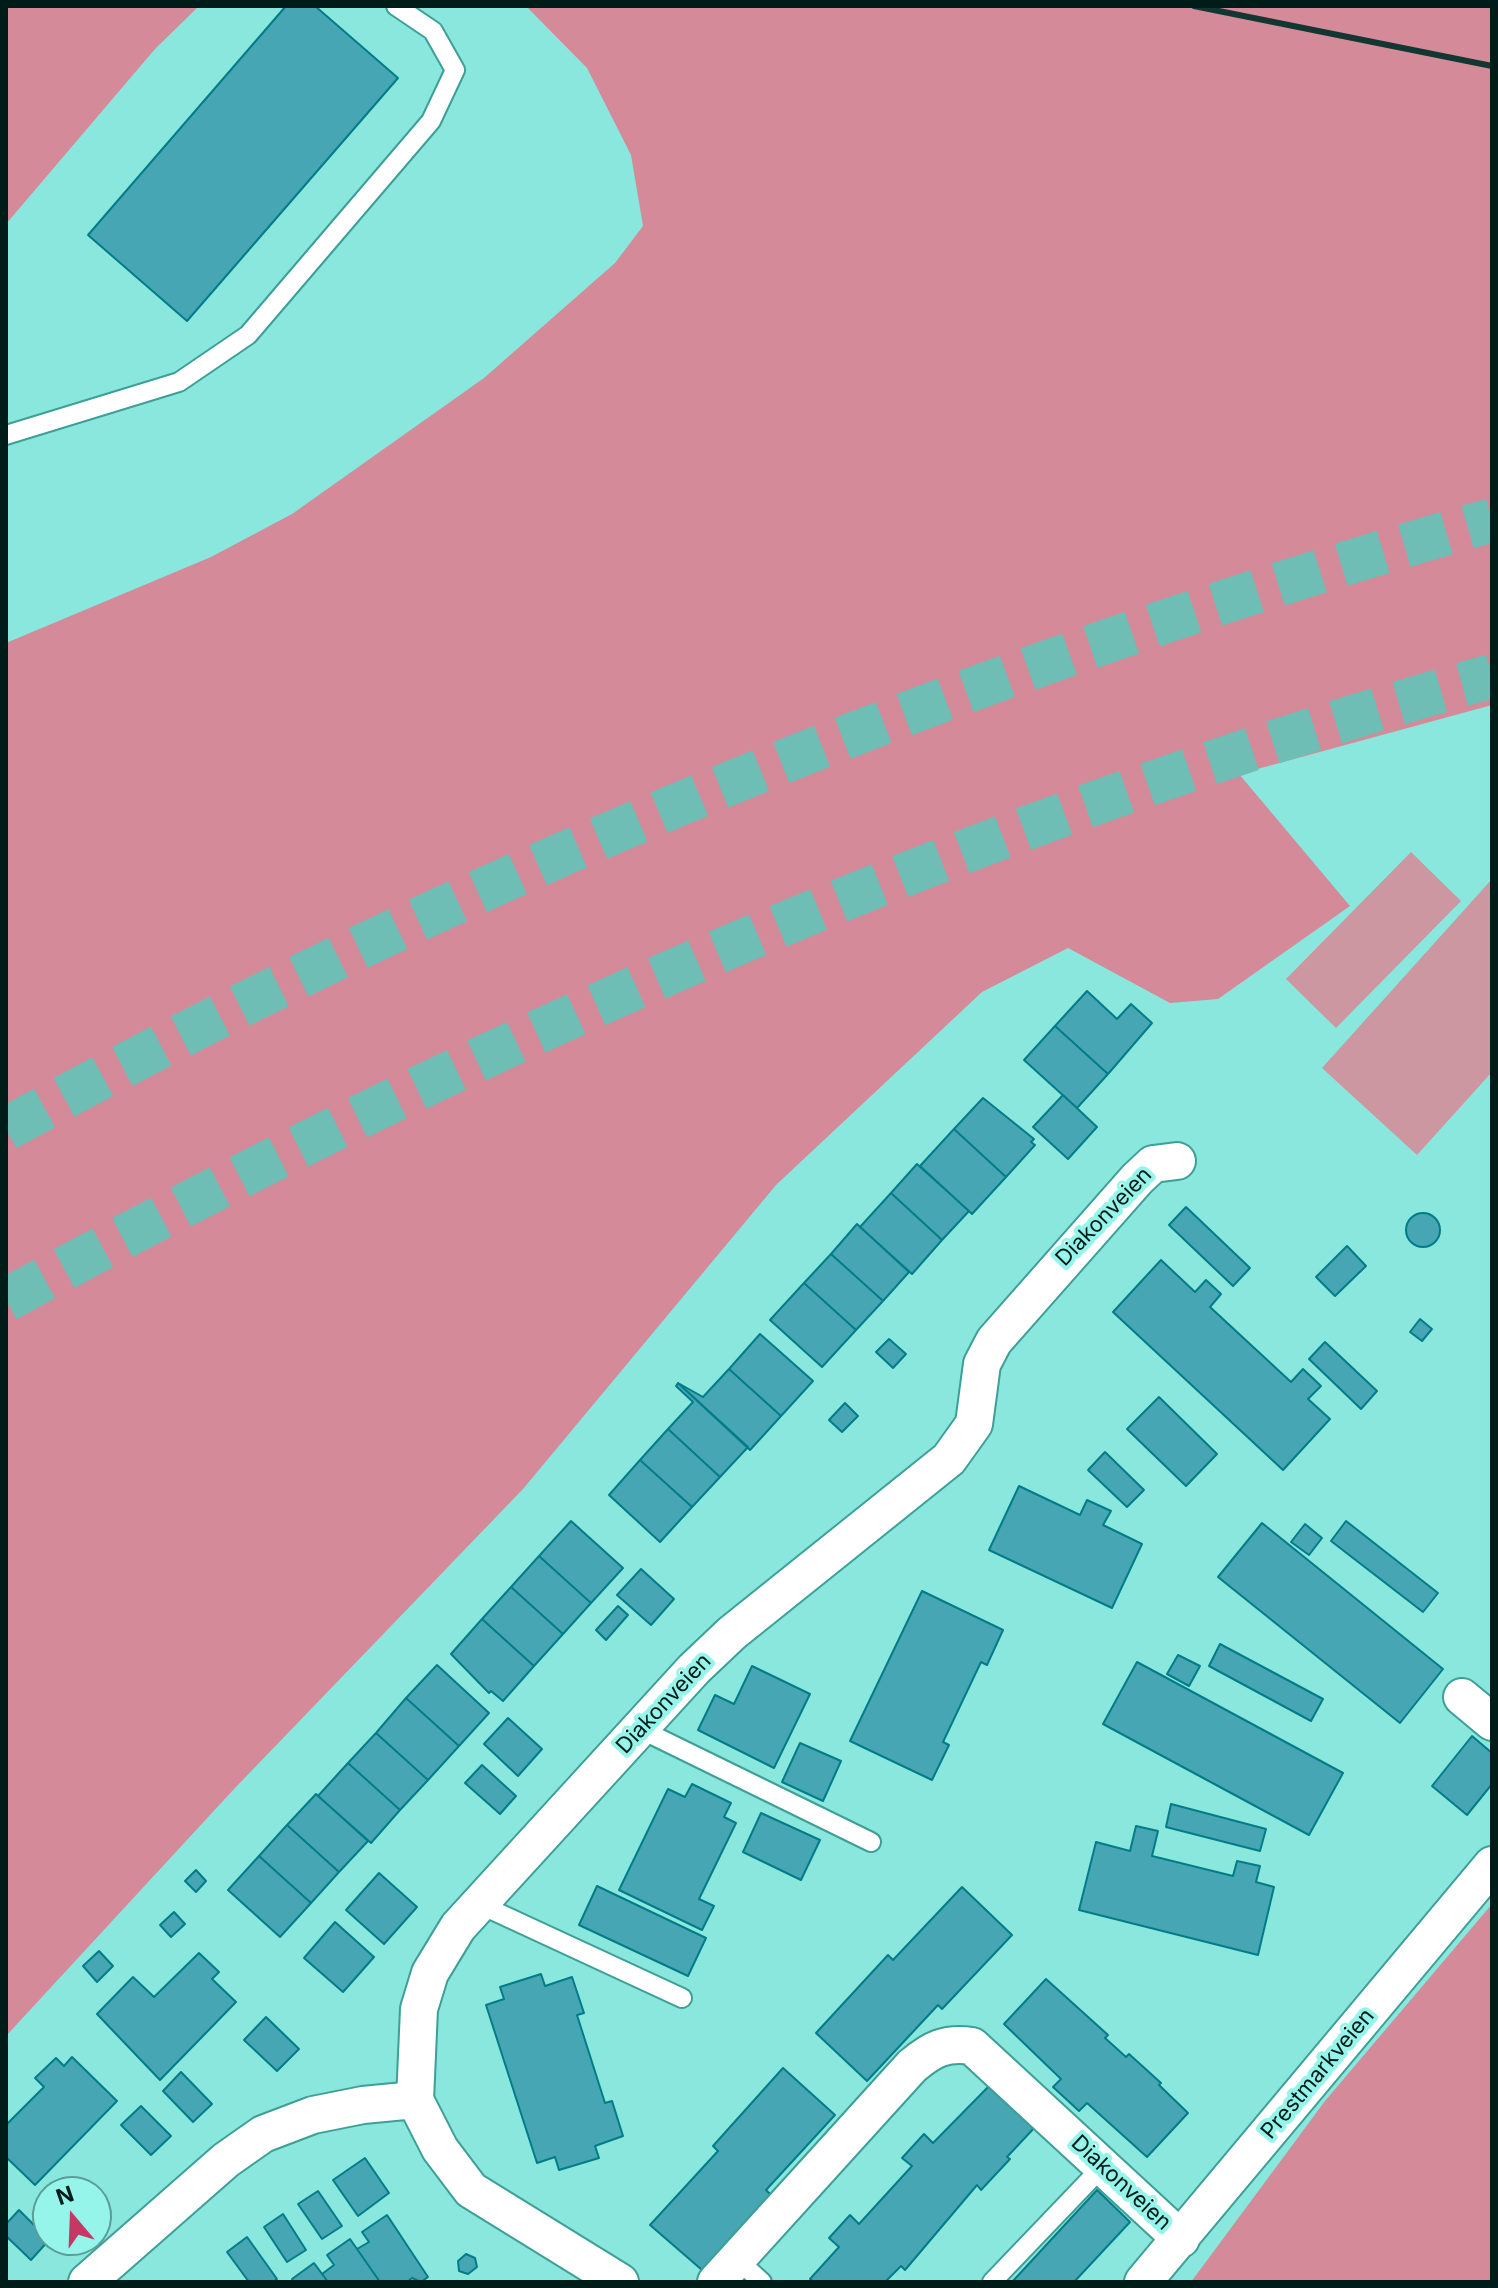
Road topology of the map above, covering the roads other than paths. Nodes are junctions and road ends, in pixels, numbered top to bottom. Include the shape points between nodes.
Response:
1 (396, 6) edge
2 (6, 435) edge
3 (1177, 1161) dead end
4 (1462, 1697) dead end
5 (1492, 1722) edge
6 (640, 1729) junction
7 (871, 1842) dead end
8 (1492, 1865) edge
9 (479, 1904) junction
10 (682, 1998) dead end
11 (415, 2100) junction
12 (1103, 2166) junction
13 (1181, 2239) junction
14 (738, 2274) edge
15 (87, 2282) edge
16 (620, 2282) edge
17 (992, 2282) edge
18 (1143, 2282) edge

1 - 2 lane via 433,31 455,70 431,121 248,335 179,382
3 - 6 street, Diakonveien via 1153,1164 1137,1179 994,1341 982,1364 974,1424 949,1459 732,1633
4 - 5 street
6 - 7 lane
6 - 9 street, Diakonveien
8 - 13 street, Prestmarkveien
9 - 10 lane
9 - 11 street, Diakonveien via 430,1973 419,2009
11 - 15 street via 313,2115 263,2134
11 - 16 street, Diakonveien via 440,2149 471,2190
12 - 13 street, Diakonveien
12 - 14 street, Diakonveien via 972,2046 950,2043 912,2066
12 - 17 lane
13 - 18 street, Prestmarkveien

